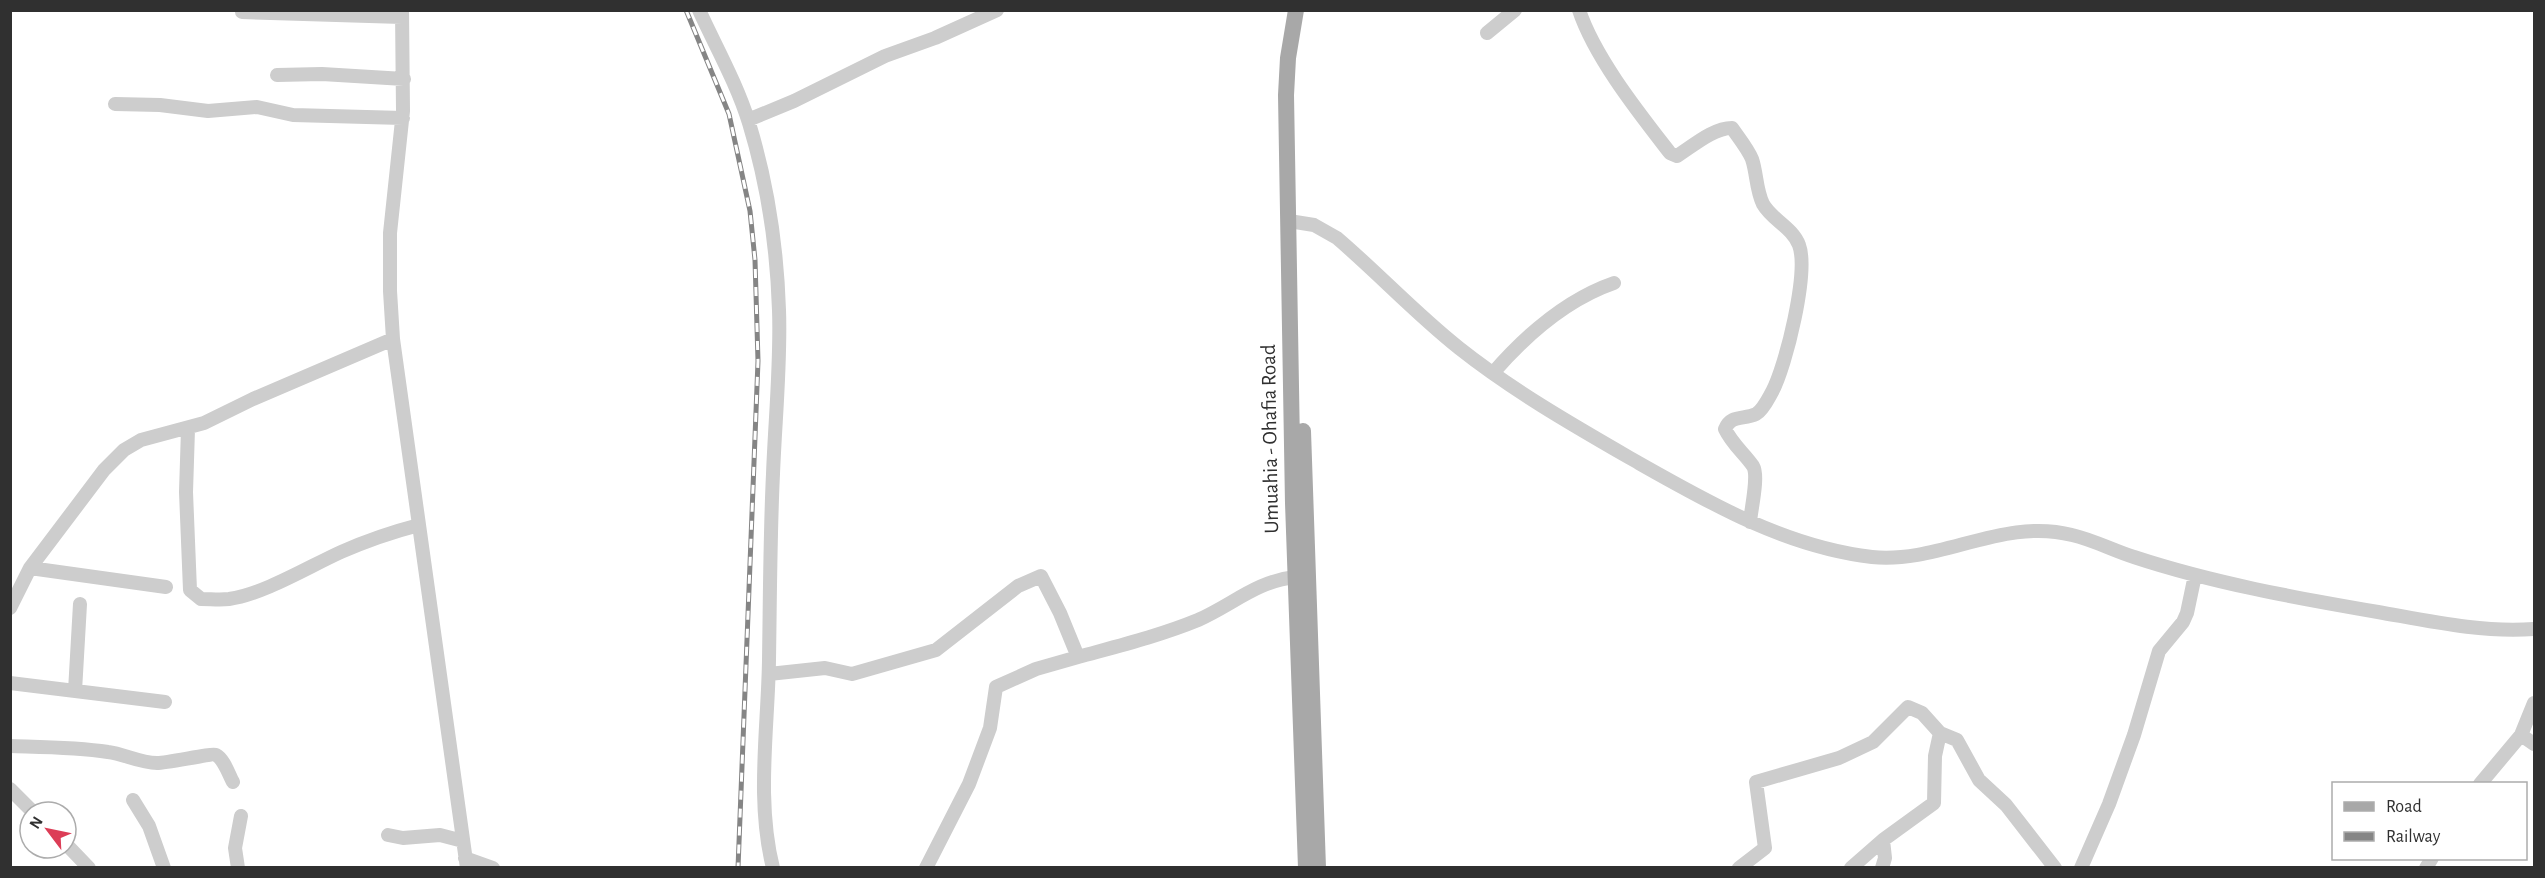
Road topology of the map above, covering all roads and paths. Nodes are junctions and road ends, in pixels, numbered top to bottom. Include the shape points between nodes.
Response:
1 (699, 10) edge
2 (997, 10) edge
3 (1296, 10) edge
4 (1306, 10) edge
5 (1515, 10) edge
6 (1579, 10) edge
7 (242, 12) edge
8 (402, 14) edge
9 (1487, 33) dead end
10 (277, 75) dead end
11 (404, 79) junction
12 (115, 104) dead end
13 (403, 118) junction
14 (748, 120) junction
15 (1293, 221) junction
16 (1614, 284) dead end
17 (393, 339) junction
18 (1493, 373) junction
19 (188, 429) junction
20 (1750, 522) junction
21 (419, 525) junction
22 (30, 568) junction
23 (2195, 574) junction
24 (1295, 577) junction
25 (166, 587) dead end
26 (80, 604) dead end
27 (10, 608) edge
28 (2535, 629) edge
29 (1078, 657) junction
30 (769, 674) junction
31 (10, 683) edge
32 (75, 691) junction
33 (165, 702) dead end
34 (2535, 703) edge
35 (1940, 733) junction
36 (2521, 735) junction
37 (2535, 744) edge
38 (10, 746) edge
39 (233, 782) dead end
40 (2481, 782) edge
41 (10, 789) edge
42 (21, 800) edge
43 (133, 800) dead end
44 (241, 816) dead end
45 (388, 835) dead end
46 (1883, 840) junction
47 (463, 841) junction
48 (78, 856) edge
49 (466, 863) edge
50 (89, 867) edge
51 (164, 867) edge
52 (238, 867) edge
53 (493, 867) edge
54 (773, 867) edge
55 (926, 867) edge
56 (1306, 867) edge
57 (1318, 867) edge
58 (1739, 867) edge
59 (1851, 867) edge
60 (1882, 867) edge
61 (2055, 867) edge
62 (2081, 867) edge

1 - 14 street
2 - 14 street via 885,56
3 - 15 main road, Umuahia - Ohafia Road via 1287,86
4 - 15 main road, Umuahia - Ohafia Road via 1297,91
5 - 9 street
6 - 20 street via 1583,24 1626,96 1670,153 1677,156 1712,134 1732,128 1752,159 1764,206 1792,232 1800,246 1802,276 1773,390 1755,415 1735,418 1725,429 1754,468
7 - 8 street
8 - 11 street
10 - 11 street
11 - 13 street
12 - 13 street via 208,111 257,107 293,115
13 - 17 street via 390,233
14 - 30 street via 771,226 779,311
15 - 18 street via 1314,225 1337,238 1457,346
15 - 24 main road, Umuahia - Ohafia Road
15 - 57 main road, Umuahia - Ohafia Road
16 - 18 street via 1581,299 1534,330
17 - 19 street
17 - 21 street
18 - 20 street via 1556,415 1709,503
19 - 21 street via 190,590 201,600 247,594 361,544
19 - 22 street via 141,440 124,450 104,470
20 - 23 street via 1835,551 1875,557 1905,557 1998,535 2049,530
21 - 47 street
22 - 25 street
22 - 27 street
23 - 28 street via 2291,597 2444,623
23 - 62 street via 2187,613 2159,651 2127,755
24 - 29 street via 1275,579 1199,619 1136,642
24 - 56 main road, Umuahia - Ohafia Road
26 - 32 street
29 - 30 street via 1041,576 1010,592 936,650 852,674 825,668
29 - 55 street via 1036,669 996,687 990,728 969,784
30 - 54 street via 764,811
31 - 32 street
32 - 33 street
34 - 36 street
35 - 46 street via 1935,756 1934,803
35 - 58 street via 1922,713 1908,707 1873,742 1839,758 1756,782 1765,848
35 - 61 street via 1958,740 1979,780 2006,805
36 - 37 street
36 - 40 street
38 - 39 street via 76,748 156,763 216,755
41 - 42 street
43 - 51 street
44 - 52 street via 234,848
45 - 47 street via 440,835
46 - 59 street
46 - 60 street
47 - 49 street
48 - 50 street
49 - 53 street

